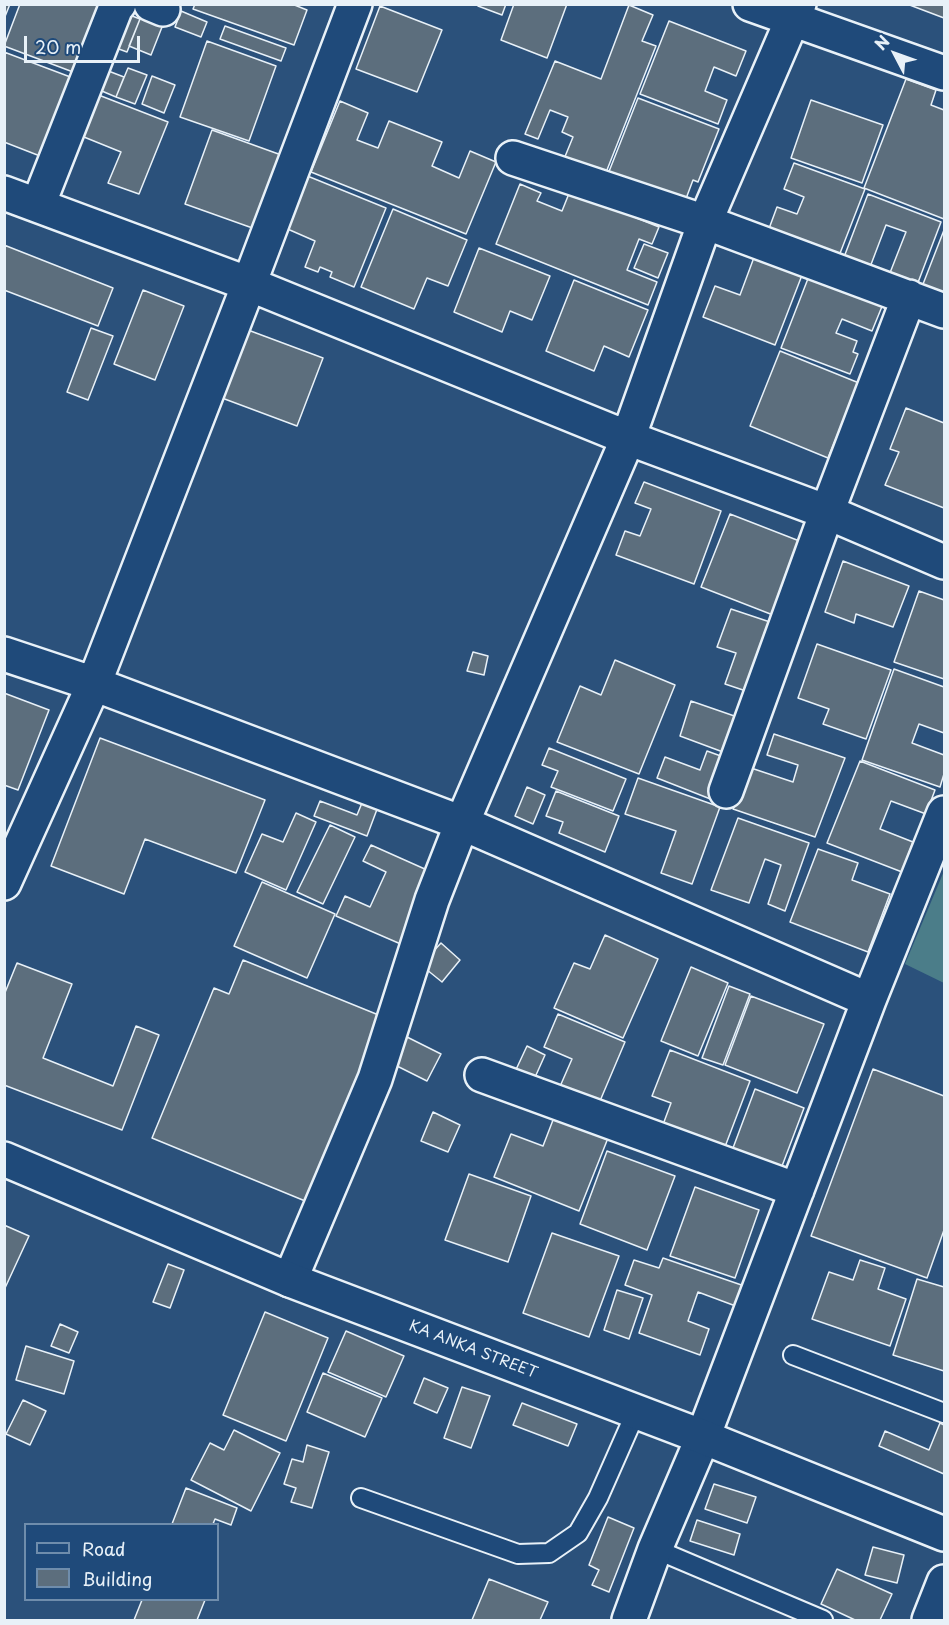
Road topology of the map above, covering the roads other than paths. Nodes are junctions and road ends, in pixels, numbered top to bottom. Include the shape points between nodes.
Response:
1 (119, 4) edge
2 (355, 4) edge
3 (750, 4) edge
4 (796, 12) edge
5 (945, 73) edge
6 (513, 158) dead end
7 (4, 193) edge
8 (38, 205) junction
9 (705, 222) junction
10 (249, 285) junction
11 (909, 297) junction
12 (945, 311) edge
13 (628, 438) junction
14 (827, 512) junction
15 (945, 562) edge
16 (4, 654) edge
17 (94, 684) junction
18 (726, 791) dead end
19 (945, 813) edge
20 (462, 823) junction
21 (4, 883) edge
22 (869, 1000) junction
23 (482, 1075) dead end
24 (4, 1159) edge
25 (797, 1190) junction
26 (290, 1280) junction
27 (793, 1355) dead end
28 (636, 1412) junction
29 (945, 1413) edge
30 (703, 1437) junction
31 (361, 1498) dead end
32 (945, 1534) edge
33 (655, 1549) junction
34 (945, 1582) edge
35 (629, 1620) edge
36 (823, 1620) edge
37 (929, 1620) edge

1 - 8 street
2 - 10 street
3 - 4 street
4 - 5 street
4 - 9 street
6 - 9 street
7 - 8 street
8 - 10 street
9 - 11 street
9 - 13 street
10 - 13 street
10 - 17 street
11 - 12 street
11 - 14 street
13 - 14 street
13 - 20 street
14 - 15 street
14 - 18 street
16 - 17 street
17 - 20 street
17 - 21 street
19 - 22 street
20 - 22 street
20 - 26 street via 432,900 375,1079
22 - 25 street
23 - 25 street
24 - 26 street, KA ANKA STREET
25 - 30 street
26 - 28 street, KA ANKA STREET
27 - 29 lane
28 - 30 street, KA ANKA STREET
28 - 31 lane via 578,1533 549,1553 518,1554
30 - 32 street, KA ANKA STREET
30 - 33 street
33 - 35 street
33 - 36 lane
34 - 37 street

